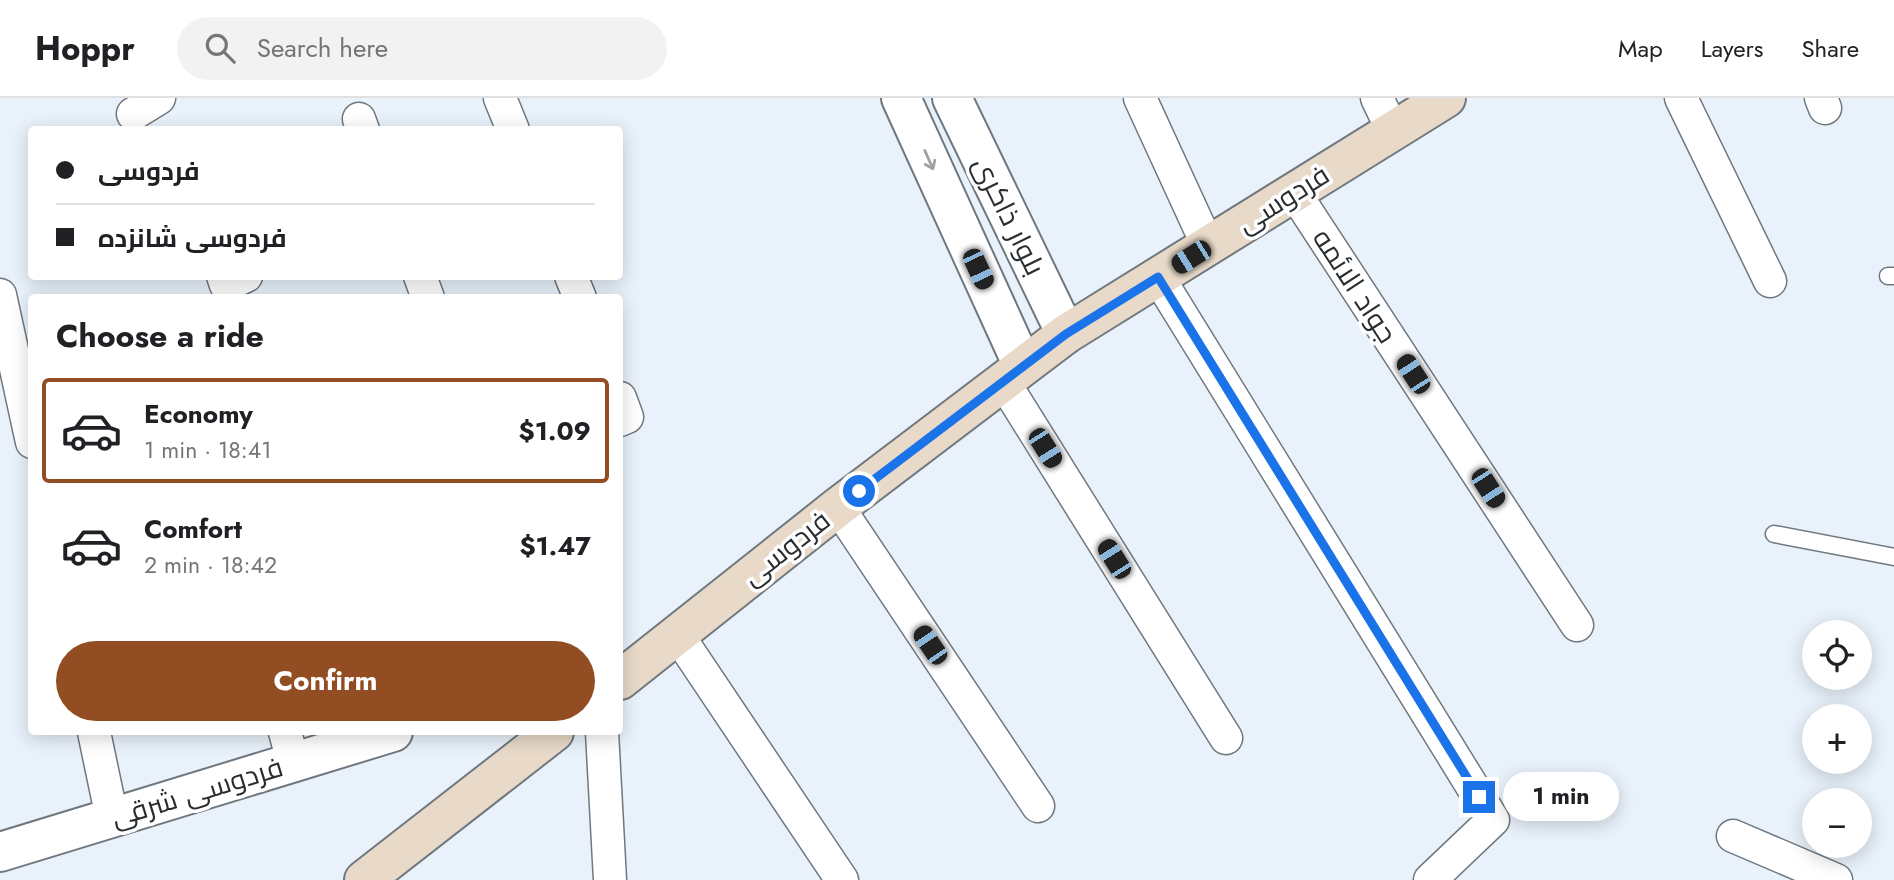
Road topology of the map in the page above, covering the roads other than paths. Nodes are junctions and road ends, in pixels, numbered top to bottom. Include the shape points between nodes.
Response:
1 (500, 98) edge
2 (901, 98) edge
3 (952, 98) edge
4 (1140, 98) edge
5 (1446, 98) edge
6 (1681, 98) edge
7 (1385, 114) edge
8 (511, 126) edge
9 (1294, 192) junction
10 (1208, 246) junction
11 (1158, 277) junction
12 (1770, 281) dead end
13 (0, 295) edge
14 (1066, 334) junction
15 (1013, 373) junction
16 (28, 424) edge
17 (838, 507) junction
18 (1774, 534) dead end
19 (1894, 557) edge
20 (1577, 625) dead end
21 (677, 634) junction
22 (625, 673) edge
23 (95, 735) edge
24 (372, 735) edge
25 (550, 735) edge
26 (602, 735) edge
27 (1226, 738) dead end
28 (289, 747) edge
29 (1038, 806) dead end
30 (112, 818) junction
31 (1733, 836) dead end
32 (0, 852) edge
33 (364, 880) edge
34 (610, 880) edge
35 (842, 880) edge
36 (1430, 880) edge
37 (1836, 880) edge

1 - 8 street
2 -> 15 street, بلوار ذاکری
3 - 14 street, بلوار ذاکری
4 - 10 street
5 - 7 main road, فردوسی
6 - 12 street
7 - 9 main road, فردوسی
9 - 10 main road, فردوسی
9 - 20 street, جواد الائمه
10 - 11 main road, فردوسی
11 - 14 main road, فردوسی
11 - 36 street via 1493,820
13 - 16 street
14 - 15 main road, فردوسی
15 - 17 main road, فردوسی
15 - 27 street
17 - 21 main road, فردوسی
17 - 29 street
18 - 19 lane
21 - 22 main road, فردوسی
21 - 35 street
23 - 30 street
24 - 28 street, فردوسی شرقی
25 - 33 main road
26 - 34 street
28 - 30 street, فردوسی شرقی
30 - 32 street, فردوسی شرقی
31 - 37 street

